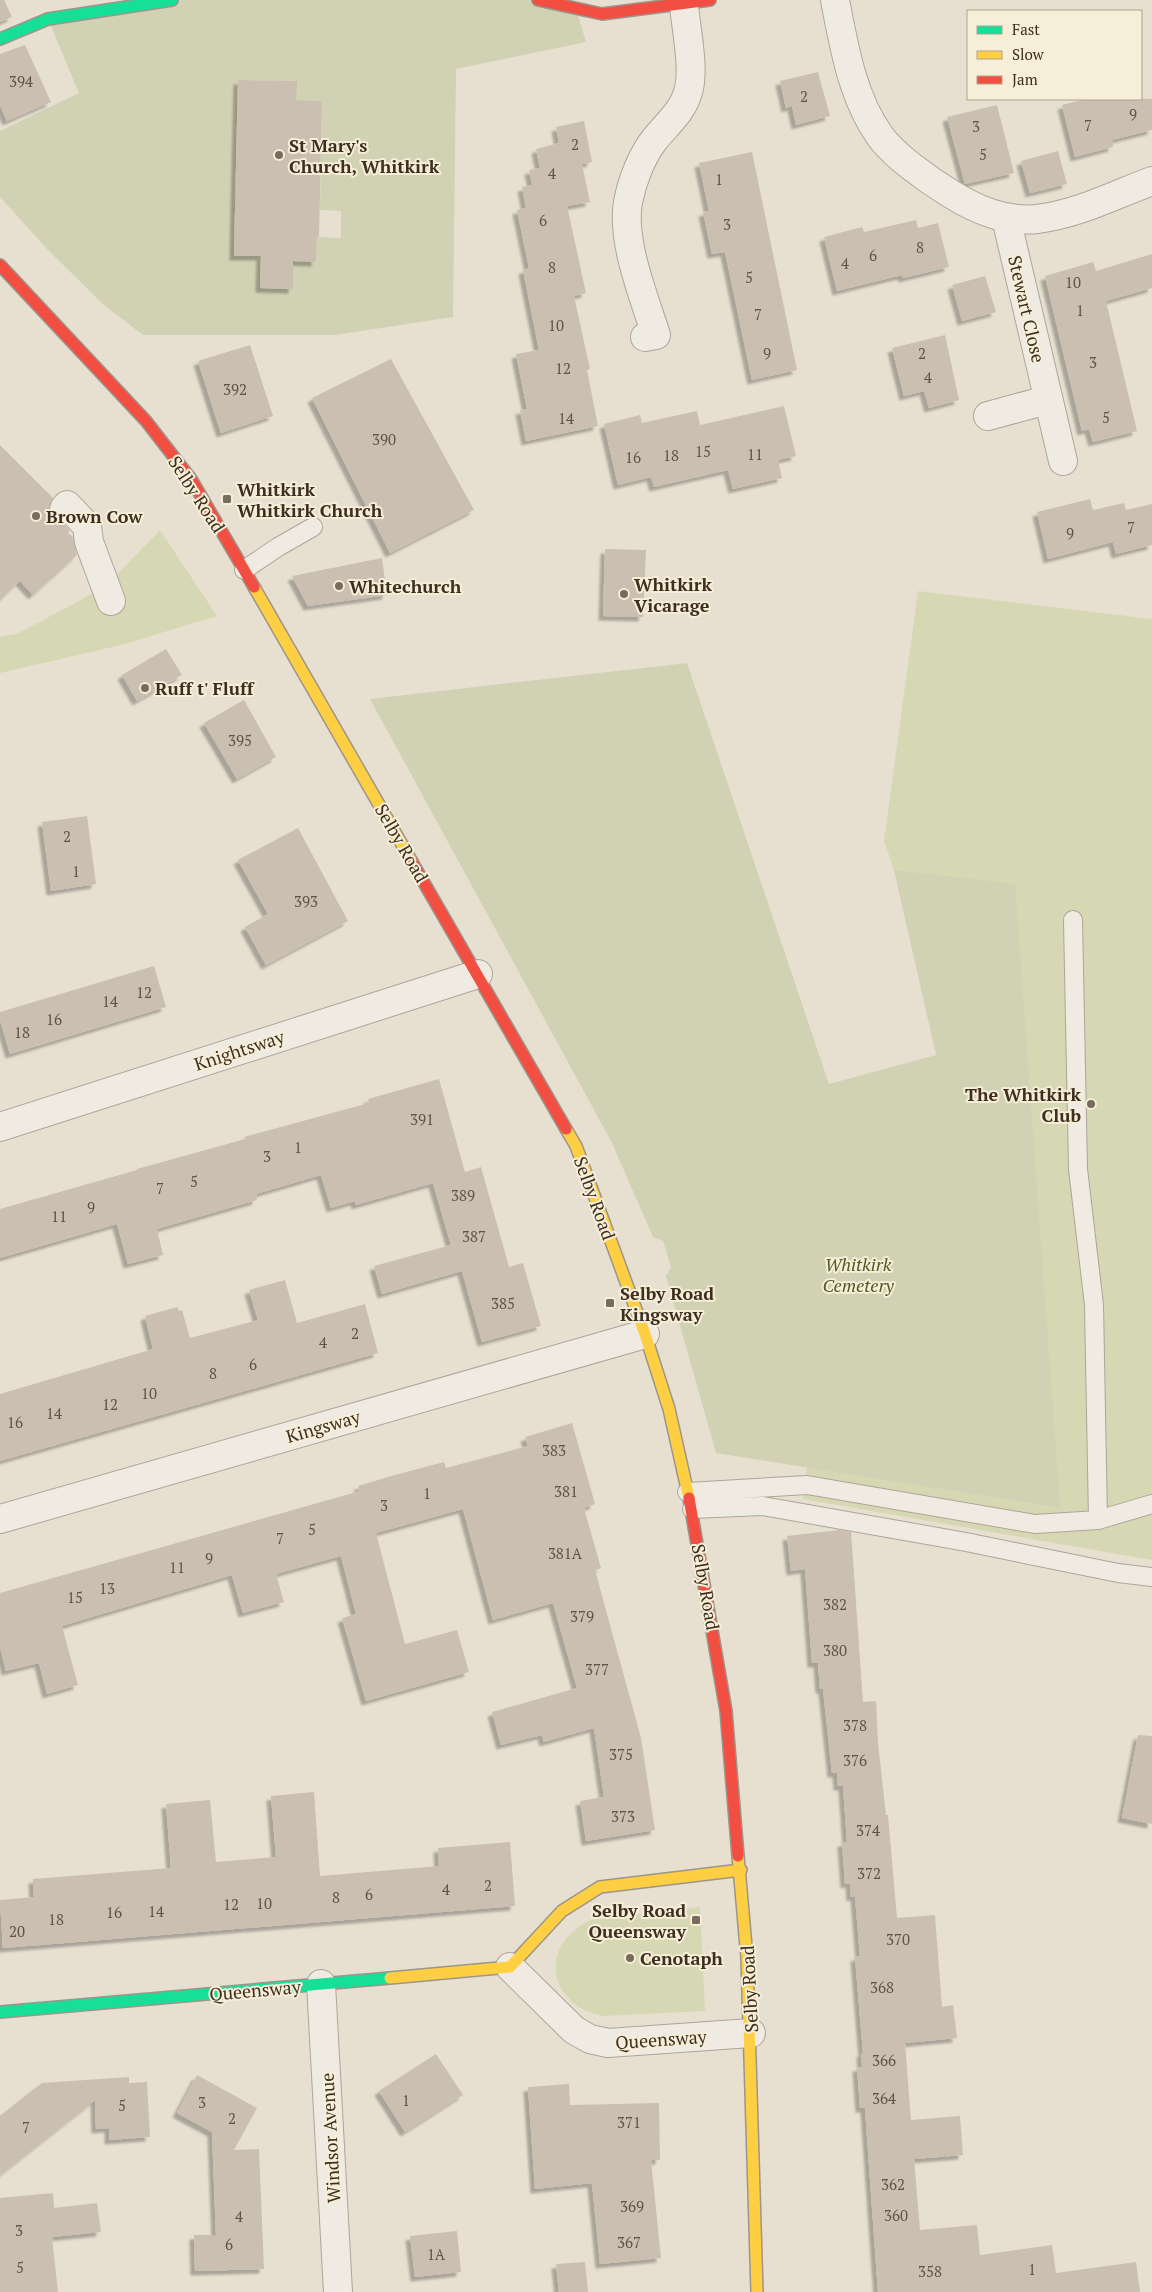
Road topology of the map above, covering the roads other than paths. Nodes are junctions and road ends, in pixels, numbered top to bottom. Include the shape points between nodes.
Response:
1 (172, 0) edge
2 (538, 0) edge
3 (835, 0) edge
4 (697, 2) edge
5 (0, 39) edge
6 (1152, 181) edge
7 (1006, 218) junction
8 (0, 265) edge
9 (645, 337) dead end
10 (1047, 400) junction
11 (988, 416) dead end
12 (1063, 461) dead end
13 (64, 509) dead end
14 (313, 527) dead end
15 (244, 570) junction
16 (111, 602) dead end
17 (1073, 920) dead end
18 (478, 974) junction
19 (0, 1127) edge
20 (645, 1334) junction
21 (690, 1500) junction
22 (1152, 1504) edge
23 (0, 1518) edge
24 (1098, 1520) junction
25 (1152, 1577) edge
26 (741, 1870) junction
27 (510, 1967) junction
28 (321, 1984) junction
29 (0, 2012) edge
30 (751, 2033) junction
31 (338, 2292) edge
32 (757, 2292) edge

1 - 5 main road via 48,19
2 - 4 main road via 602,14
3 - 7 street via 846,58 861,101 881,137 926,178 970,205
4 - 9 street via 688,92 677,114 654,140 638,170 628,202 629,235 656,335
6 - 7 street via 1065,214 1035,219
7 - 10 street, Stewart Close
8 - 15 main road, Selby Road via 157,436 191,479
10 - 11 street
10 - 12 street, Stewart Close
13 - 16 street via 67,505 87,526 89,542
14 - 15 lane
15 - 18 main road, Selby Road
17 - 24 lane via 1078,1169 1094,1305
18 - 19 street, Knightsway
18 - 20 main road, Selby Road via 576,1146
20 - 21 main road, Selby Road via 669,1409
20 - 23 street, Kingsway
21 - 24 lane via 806,1485 1035,1524
21 - 25 lane via 763,1506
21 - 26 main road, Selby Road via 726,1710
22 - 24 lane
26 - 27 main road via 600,1887 580,1895 563,1907
26 - 30 main road, Selby Road
27 - 28 main road, Queensway
27 - 30 street, Queensway via 574,2030 590,2039 608,2043
28 - 29 main road, Queensway
28 - 31 street, Windsor Avenue
30 - 32 main road, Selby Road

